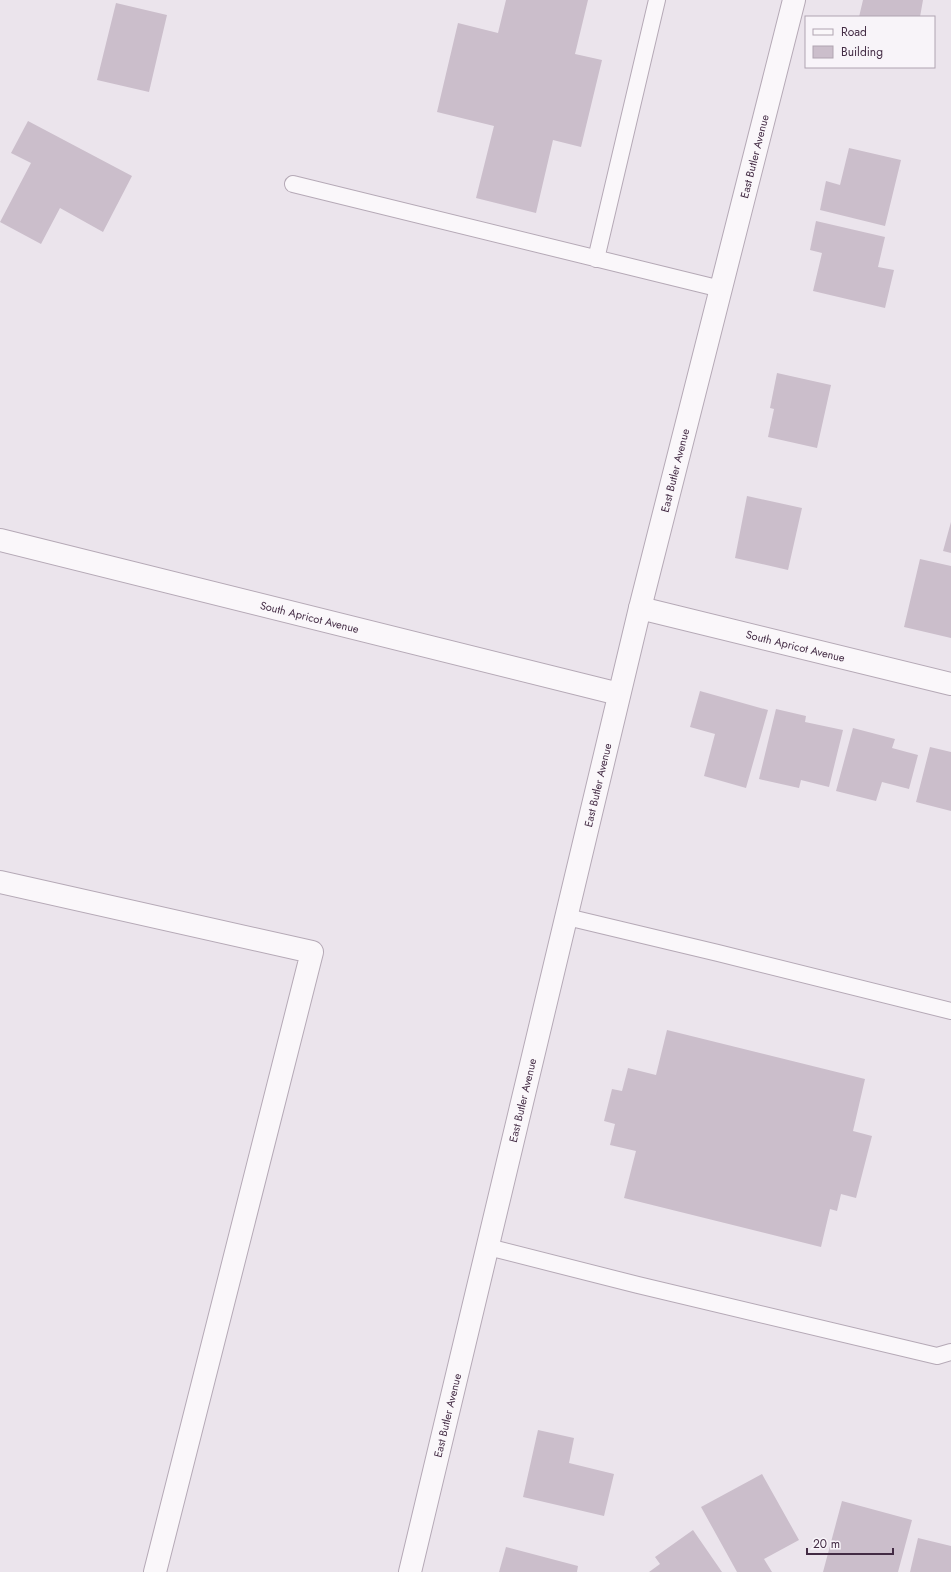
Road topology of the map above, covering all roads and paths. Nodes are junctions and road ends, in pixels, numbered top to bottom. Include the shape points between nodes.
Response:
1 (657, 0) edge
2 (793, 0) edge
3 (292, 184) dead end
4 (596, 259) junction
5 (721, 289) junction
6 (0, 540) edge
7 (640, 608) junction
8 (951, 684) edge
9 (620, 694) junction
10 (0, 882) edge
11 (567, 917) junction
12 (951, 1011) edge
13 (488, 1247) junction
14 (951, 1352) edge
15 (155, 1572) edge
16 (410, 1572) edge

1 - 4 lane
2 - 5 street, East Butler Avenue
3 - 4 lane
4 - 5 lane
5 - 7 street, East Butler Avenue
6 - 9 street, South Apricot Avenue
7 - 8 street, South Apricot Avenue
7 - 9 street, East Butler Avenue
9 - 11 street, East Butler Avenue
10 - 15 street via 312,952
11 - 12 lane
11 - 13 street, East Butler Avenue
13 - 14 lane via 937,1356
13 - 16 street, East Butler Avenue

